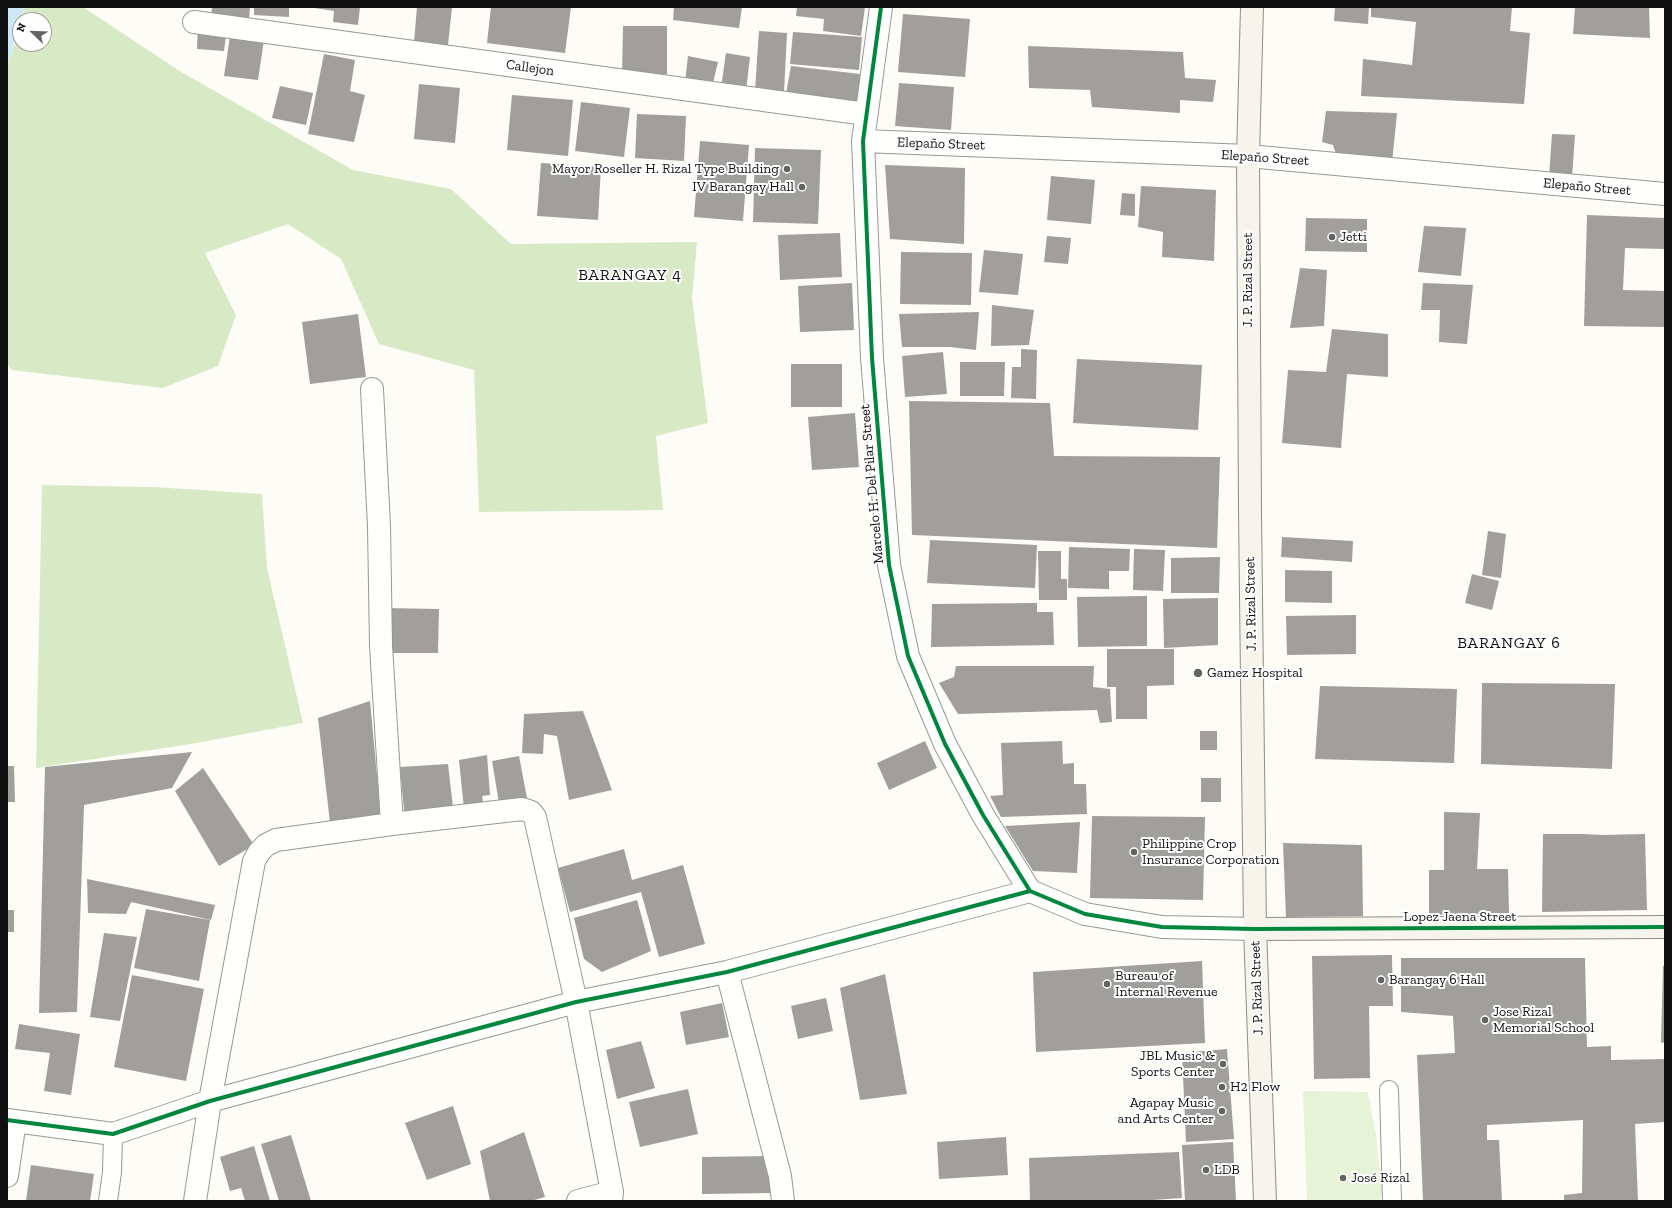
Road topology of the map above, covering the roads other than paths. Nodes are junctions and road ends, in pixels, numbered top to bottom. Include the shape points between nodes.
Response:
1 (881, 7) edge
2 (1252, 7) edge
3 (194, 22) dead end
4 (866, 114) junction
5 (863, 141) junction
6 (1248, 156) junction
7 (1665, 194) edge
8 (372, 389) dead end
9 (392, 824) junction
10 (1030, 891) junction
11 (1665, 927) edge
12 (1255, 929) junction
13 (726, 972) junction
14 (576, 1002) junction
15 (1389, 1090) dead end
16 (210, 1101) junction
17 (11, 1120) edge
18 (113, 1134) junction
19 (7, 1176) edge
20 (612, 1196) edge
21 (108, 1201) edge
22 (195, 1201) edge
23 (578, 1201) edge
24 (783, 1201) edge
25 (1265, 1201) edge
26 (1392, 1201) edge

1 - 4 street, Marcelo H. Del Pilar Street
2 - 6 main road, J. P. Rizal Street
3 - 4 street, Callejon
4 - 5 street, Marcelo H. Del Pilar Street
5 - 6 street, Elepaño Street
5 - 10 street, Marcelo H. Del Pilar Street via 872,358 889,557 908,656 945,744 983,815
6 - 7 street, Elepaño Street
6 - 12 main road, J. P. Rizal Street
8 - 9 street via 379,526 381,646
9 - 14 street via 522,809 531,812 535,817
9 - 16 street via 276,840 259,852 254,861
10 - 12 street via 1085,914 1162,927
10 - 13 street
11 - 12 main road, Lopez Jaena Street
12 - 25 main road, J. P. Rizal Street
13 - 14 street
13 - 24 street via 780,1176
14 - 16 street
14 - 20 street
15 - 26 lane
16 - 18 street
16 - 22 street
17 - 18 street
17 - 19 street
18 - 21 lane
20 - 23 street

